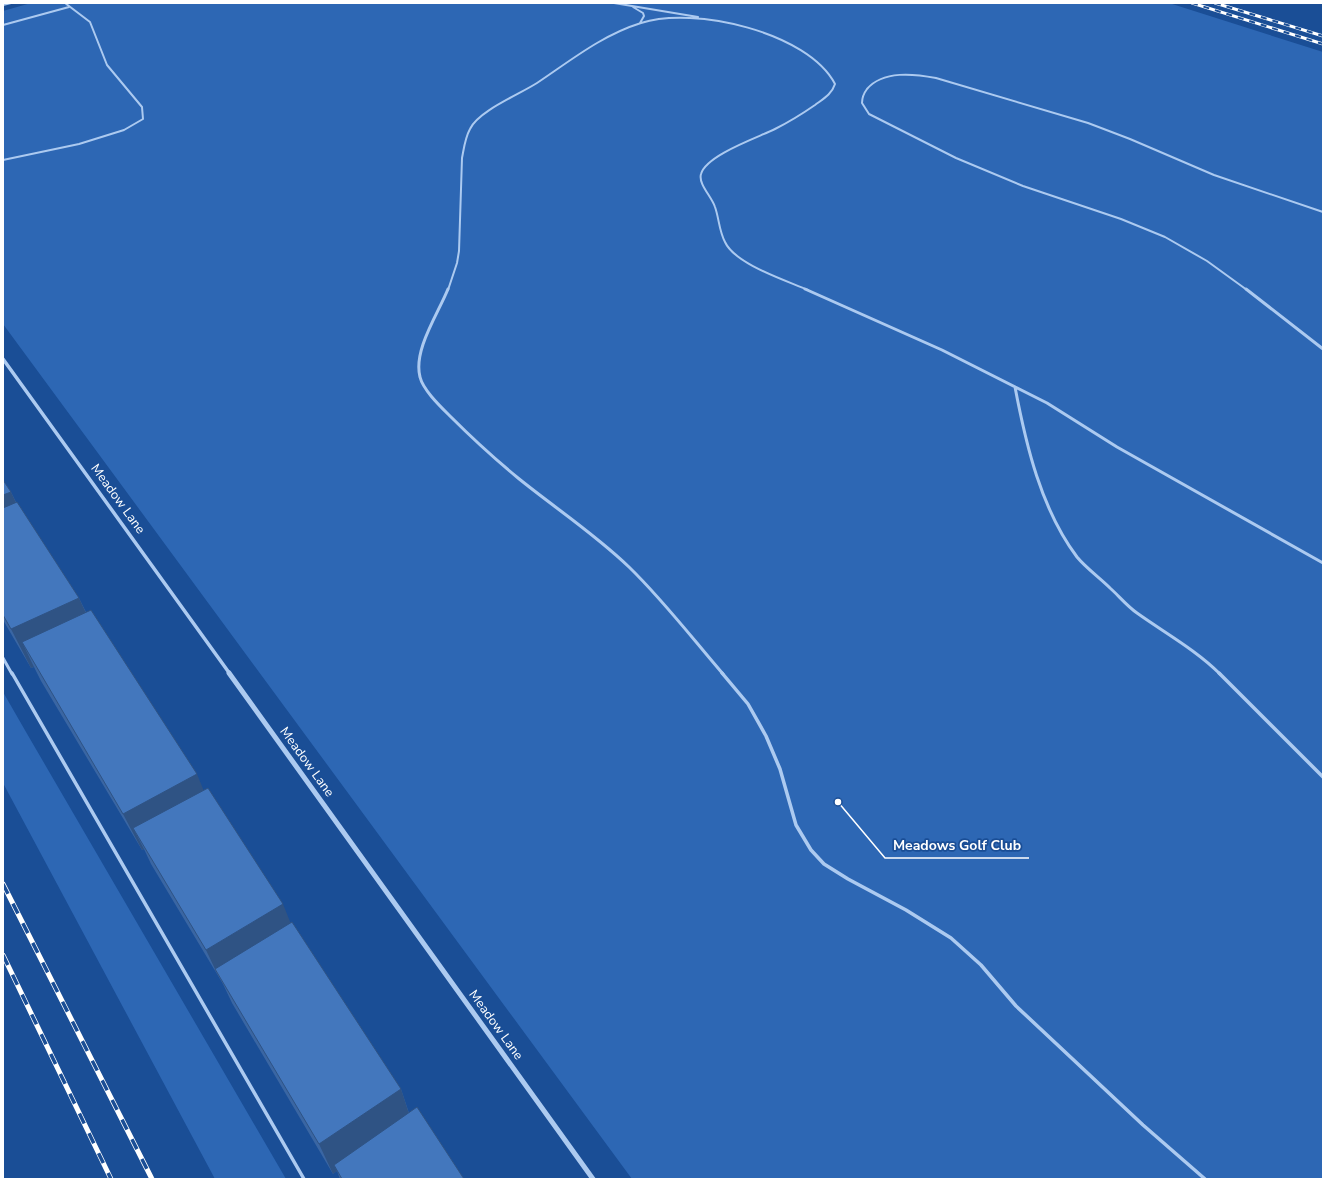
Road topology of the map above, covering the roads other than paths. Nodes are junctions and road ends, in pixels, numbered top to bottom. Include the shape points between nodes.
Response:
1 (11, 3) edge
2 (65, 3) edge
3 (614, 3) edge
4 (3, 5) edge
5 (69, 6) junction
6 (630, 6) junction
7 (704, 19) junction
8 (640, 23) junction
9 (3, 25) edge
10 (3, 160) edge
11 (1323, 212) edge
12 (1323, 350) edge
13 (3, 359) edge
14 (1015, 387) junction
15 (1323, 563) edge
16 (3, 658) edge
17 (1323, 777) edge
18 (304, 1179) edge
19 (593, 1179) edge
20 (1205, 1179) edge

1 - 4 lane
2 - 5 lane
3 - 6 lane
5 - 9 lane
5 - 10 lane via 90,22 107,65 142,106 143,119 124,130 79,144
6 - 7 lane via 679,12
6 - 8 lane via 644,16
7 - 8 lane
7 - 14 lane via 744,26 782,40 807,53 824,66 835,84 833,91 797,117 730,150 704,166 700,175 702,184 713,202 720,235 729,250 753,266 942,350
8 - 20 lane via 612,35 488,112 471,127 461,159 459,250 456,268 420,350 420,378 432,396 469,435 629,567 655,593 710,658 748,704 766,736 780,770 796,825 811,850 824,864 951,938 981,965 1016,1006 1142,1125
11 - 12 lane via 1215,176 1102,128 1048,110 949,83 924,77 888,76 873,82 861,99 862,106 869,114 947,153 1046,194 1135,224 1165,237 1230,277
13 - 19 street, Meadow Lane
14 - 15 lane via 1048,403 1117,447
14 - 17 lane via 1024,436 1042,490 1062,534 1078,558 1136,612 1211,665
16 - 18 lane

